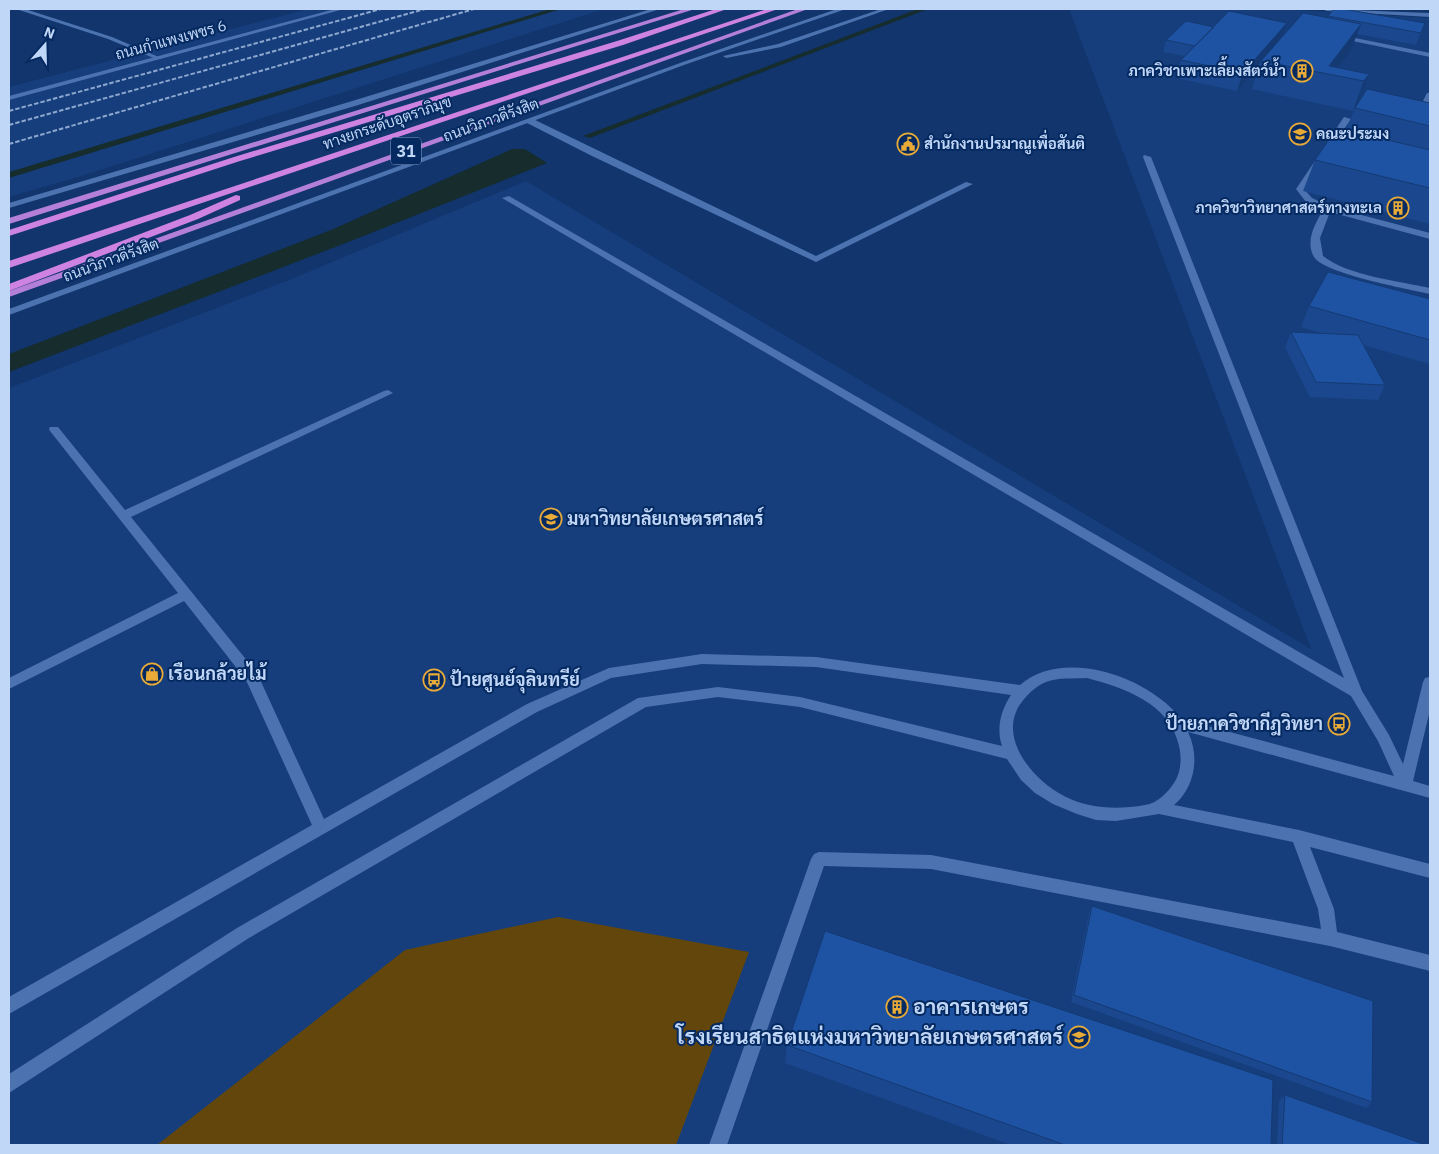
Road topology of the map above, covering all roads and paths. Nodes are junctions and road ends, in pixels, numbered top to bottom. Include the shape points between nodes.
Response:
1 (19, 9) edge
2 (341, 9) edge
3 (657, 9) edge
4 (692, 9) edge
5 (723, 9) edge
6 (774, 9) edge
7 (804, 9) edge
8 (843, 9) edge
9 (886, 9) edge
10 (1326, 9) edge
11 (1430, 14) edge
12 (1335, 36) edge
13 (1430, 55) edge
14 (158, 58) junction
15 (682, 64) junction
16 (1430, 95) edge
17 (9, 98) edge
18 (1346, 119) edge
19 (1430, 120) edge
20 (530, 121) junction
21 (1336, 151) edge
22 (1147, 157) dead end
23 (1322, 157) edge
24 (238, 159) junction
25 (306, 166) junction
26 (969, 184) dead end
27 (506, 198) dead end
28 (9, 206) edge
29 (1328, 209) junction
30 (9, 221) edge
31 (9, 225) edge
32 (9, 233) edge
33 (1430, 236) edge
34 (9, 264) edge
35 (9, 288) edge
36 (1430, 291) edge
37 (9, 294) edge
38 (9, 312) edge
39 (388, 393) dead end
40 (54, 429) dead end
41 (123, 516) junction
42 (186, 594) junction
43 (1430, 682) edge
44 (9, 684) edge
45 (1022, 691) junction
46 (1356, 692) junction
47 (1177, 723) junction
48 (1011, 754) junction
49 (1405, 785) junction
50 (1430, 792) edge
51 (1158, 808) junction
52 (321, 828) junction
53 (1298, 837) junction
54 (1430, 871) edge
55 (1330, 938) junction
56 (1430, 962) edge
57 (9, 1006) edge
58 (9, 1084) edge
59 (718, 1145) edge

1 - 14 main road via 110,38
2 - 14 main road, ถนนกำแพงเพชร 6
3 - 28 main road
4 - 30 highway
5 - 24 highway, ทางยกระดับอุตราภิมุข / 31
6 - 25 highway, ทางยกระดับอุตราภิมุข / 31
7 - 37 highway, ถนนวิภาวดีรังสิต / 31
8 - 15 main road, ถนนวิภาวดีรังสิต / 31
9 - 15 main road via 779,46
10 - 11 main road
12 - 13 main road
14 - 17 main road, ถนนกำแพงเพชร 6
15 - 20 main road, ถนนวิภาวดีรังสิต / 31
16 - 19 main road via 1419,117
18 - 21 main road via 1327,149
20 - 26 main road via 816,259
20 - 38 main road, ถนนวิภาวดีรังสิต / 31
22 - 46 main road
23 - 29 main road via 1300,189 1309,200
24 - 31 highway
24 - 32 highway, ทางยกระดับอุตราภิมุข / 31
25 - 34 highway, ทางยกระดับอุตราภิมุข / 31
25 - 35 highway via 194,217
27 - 46 main road
29 - 33 main road
29 - 36 main road via 1316,232 1318,255 1324,263
39 - 41 main road
40 - 41 main road
41 - 42 main road
42 - 44 main road
42 - 52 main road via 252,677
43 - 49 main road
45 - 47 main road via 1043,678 1087,673 1132,685 1158,701
45 - 48 main road via 1011,706 1005,729
45 - 52 main road via 816,662 702,660 609,673 532,708
46 - 49 main road via 1384,739
47 - 49 main road
47 - 51 main road via 1188,748 1188,773 1179,791
48 - 51 main road via 1023,773 1047,795 1085,812 1119,817
48 - 58 main road via 800,702 718,692 642,702 243,933
49 - 50 main road
51 - 53 main road
52 - 57 main road
53 - 54 main road
53 - 55 main road via 1326,909
55 - 56 main road
55 - 59 main road via 931,862 819,859

